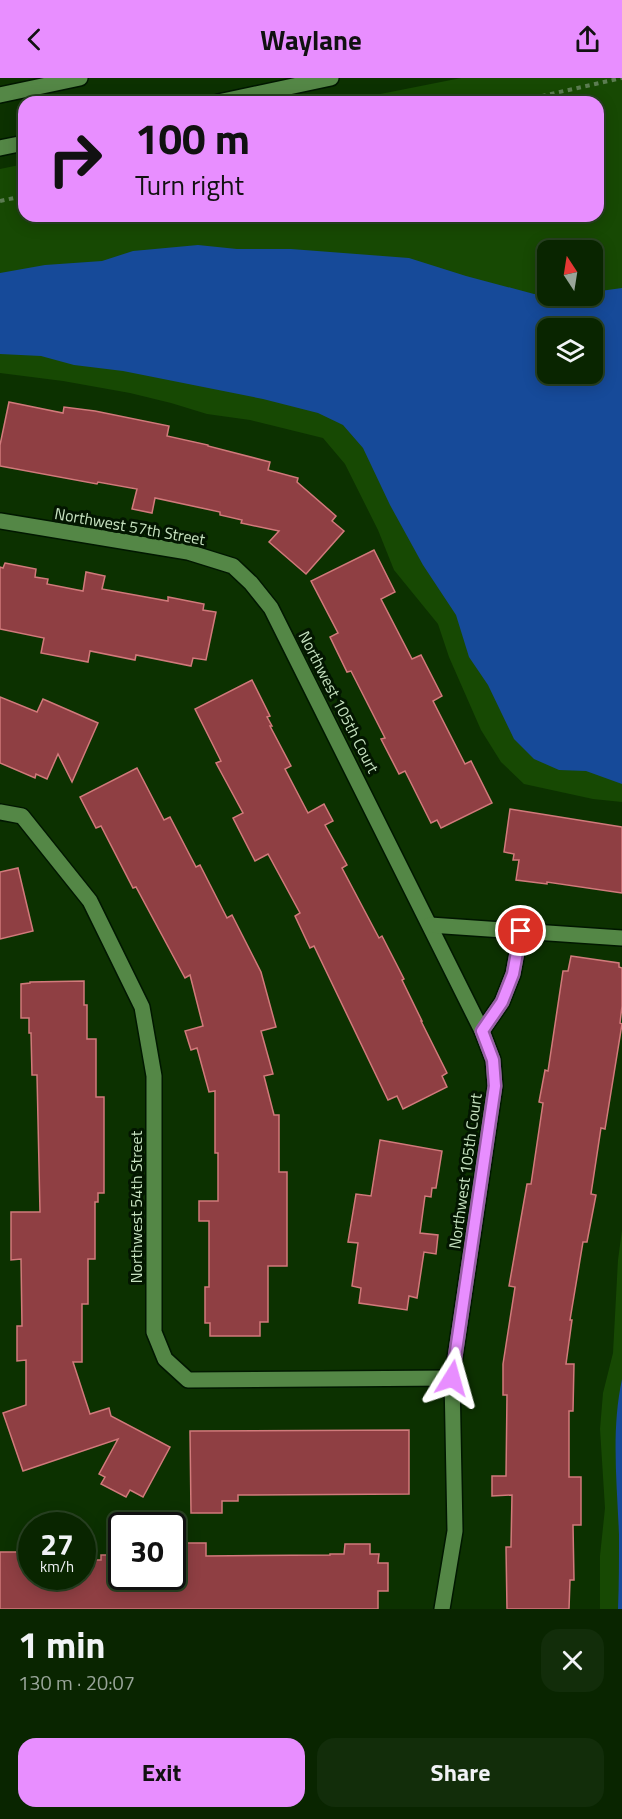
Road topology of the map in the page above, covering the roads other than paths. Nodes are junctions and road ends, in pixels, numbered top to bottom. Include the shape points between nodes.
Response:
1 (80, 78) edge
2 (331, 78) edge
3 (0, 95) edge
4 (246, 96) edge
5 (18, 144) edge
6 (0, 148) edge
7 (0, 521) edge
8 (271, 608) joint
9 (0, 812) edge
10 (430, 925) junction
11 (521, 931) junction
12 (622, 938) edge
13 (482, 1031) junction
14 (452, 1378) junction
15 (442, 1609) edge

1 - 3 street
2 - 4 street
5 - 6 street
7 - 8 street, Northwest 57th Street via 188,552 233,566
8 - 10 street, Northwest 105th Court
9 - 14 street, Northwest 54th Street via 22,816 90,901 142,1007 154,1076 154,1332 165,1359 188,1380
10 - 11 street
10 - 13 street, Northwest 105th Court
11 - 12 street
11 - 13 street via 513,974 502,1002
13 - 14 street, Northwest 105th Court via 493,1060 495,1086
14 - 15 street, Northwest 105th Court via 455,1531

